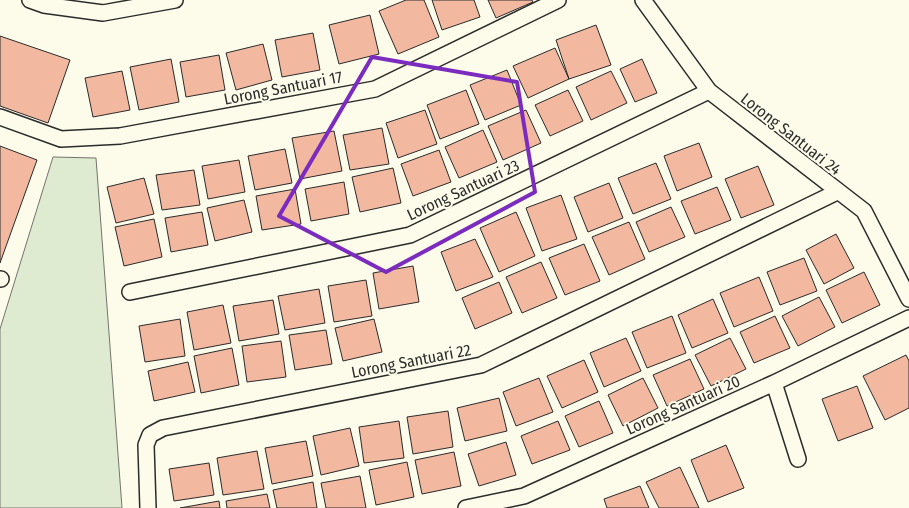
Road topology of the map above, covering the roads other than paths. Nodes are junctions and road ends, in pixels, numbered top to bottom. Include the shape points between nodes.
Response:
1 (30, 0) edge
2 (175, 0) edge
3 (558, 0) edge
4 (643, 0) edge
5 (709, 91) junction
6 (0, 117) edge
7 (838, 192) junction
8 (130, 292) dead end
9 (909, 299) edge
10 (909, 318) edge
11 (774, 383) junction
12 (798, 459) dead end
13 (148, 508) edge
14 (466, 508) edge

1 - 2 street via 102,13
3 - 6 street, Lorong Santuari 17 via 375,89 120,136 61,139
4 - 5 street, Lorong Santuari 24
5 - 7 street, Lorong Santuari 24
5 - 8 street, Lorong Santuari 23 via 410,235
7 - 9 street, Lorong Santuari 24 via 864,211
7 - 13 street, Lorong Santuari 22 via 481,365 163,428 150,435 146,445
10 - 11 street, Lorong Santuari 20
11 - 12 street
11 - 14 street, Lorong Santuari 20 via 524,496

